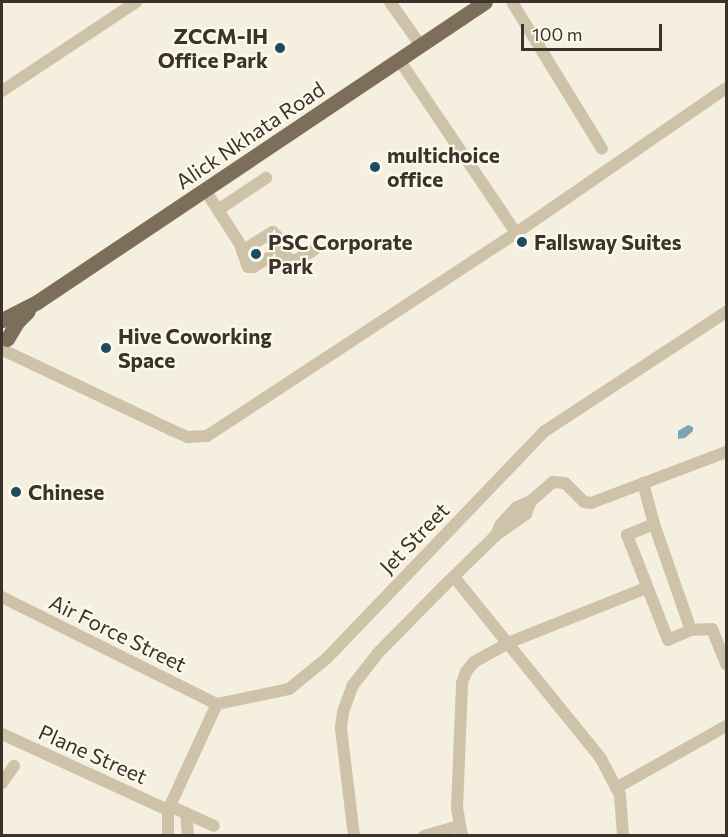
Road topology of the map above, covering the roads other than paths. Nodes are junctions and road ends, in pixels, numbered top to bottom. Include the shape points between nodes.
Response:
1 (136, 2) edge
2 (390, 2) edge
3 (485, 2) edge
4 (512, 2) edge
5 (421, 46) junction
6 (400, 61) junction
7 (726, 88) edge
8 (2, 91) edge
9 (602, 149) dead end
10 (266, 178) dead end
11 (205, 190) junction
12 (218, 210) junction
13 (516, 233) junction
14 (242, 251) junction
15 (313, 251) dead end
16 (282, 252) junction
17 (37, 303) junction
18 (726, 312) edge
19 (2, 320) edge
20 (3, 342) edge
21 (726, 452) edge
22 (643, 483) junction
23 (654, 524) junction
24 (454, 577) junction
25 (646, 588) junction
26 (2, 597) edge
27 (691, 630) junction
28 (508, 643) junction
29 (726, 664) edge
30 (217, 704) junction
31 (726, 726) edge
32 (2, 734) edge
33 (14, 766) dead end
34 (2, 783) edge
35 (616, 788) junction
36 (169, 808) junction
37 (186, 813) junction
38 (214, 826) dead end
39 (461, 831) edge
40 (440, 833) edge
41 (168, 836) edge
42 (188, 836) edge
43 (354, 836) edge
44 (424, 836) edge
45 (623, 836) edge

1 - 8 street
2 - 5 street
3 - 5 main road, Alick Nkhata Road
4 - 9 street
5 - 6 main road, Alick Nkhata Road
6 - 11 main road, Alick Nkhata Road
6 - 13 street
7 - 13 street
10 - 12 street
11 - 12 street
11 - 17 main road, Alick Nkhata Road
12 - 14 street
13 - 20 street via 207,436 188,437 179,433
14 - 16 street via 251,268
14 - 16 street via 274,232 283,242
15 - 16 street via 292,262
17 - 19 main road, Alick Nkhata Road
17 - 20 main road, Alick Nkhata Road
18 - 30 street, Jet Street via 545,430 327,658 289,688
21 - 22 street
22 - 23 street
22 - 24 street via 591,503 565,483 554,482 531,501 526,514 496,535
23 - 25 street via 627,535
23 - 27 street
24 - 28 street
24 - 43 street via 378,653 348,697 340,728
25 - 27 street via 668,640
25 - 28 street
26 - 30 street, Air Force Street
27 - 29 street via 712,629
28 - 35 street via 600,756
28 - 39 street via 474,662 462,683 457,809
30 - 36 street
31 - 35 street
32 - 36 street, Plane Street
33 - 34 street
35 - 45 street
36 - 37 street, Plane Street
36 - 41 street
37 - 38 street, Plane Street
37 - 42 street
39 - 40 street
40 - 44 street

